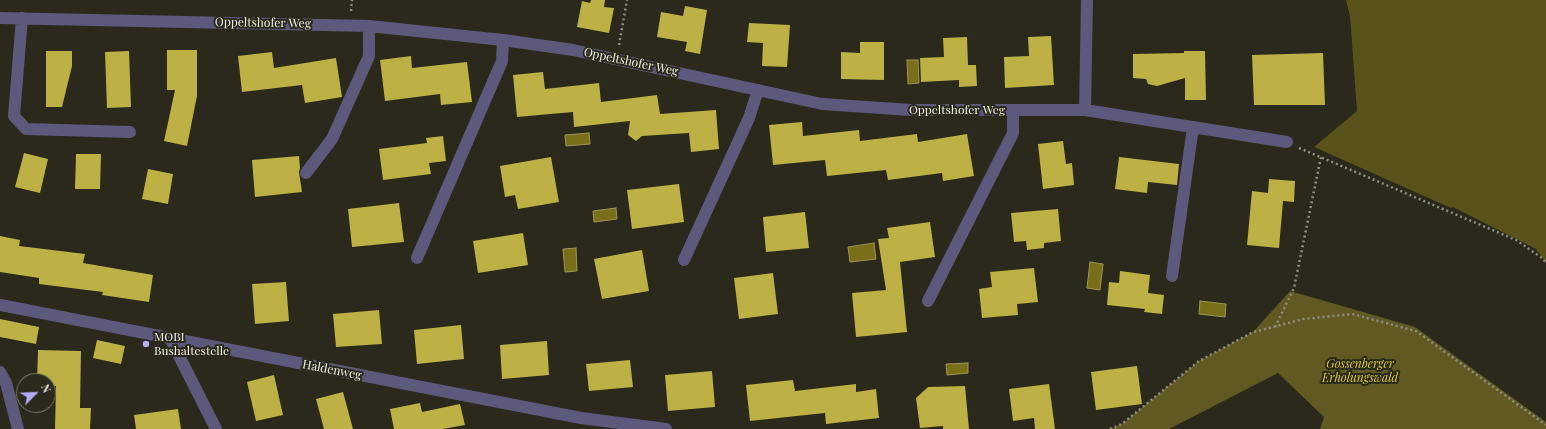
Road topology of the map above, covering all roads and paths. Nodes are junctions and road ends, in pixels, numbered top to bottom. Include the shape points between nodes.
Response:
1 (627, 0) edge
2 (1087, 0) edge
3 (0, 18) edge
4 (22, 18) junction
5 (369, 26) junction
6 (503, 40) junction
7 (617, 59) junction
8 (758, 90) junction
9 (1013, 110) junction
10 (1085, 110) junction
11 (1193, 127) junction
12 (130, 132) dead end
13 (1287, 142) joint
14 (1321, 157) junction
15 (306, 172) dead end
16 (417, 258) dead end
17 (684, 260) dead end
18 (1546, 263) edge
19 (1172, 276) dead end
20 (928, 301) dead end
21 (0, 305) edge
22 (1275, 327) junction
23 (170, 338) junction
24 (0, 372) edge
25 (597, 424) edge
26 (1546, 425) edge
27 (18, 429) edge
28 (216, 429) edge
29 (666, 429) edge
30 (1110, 429) edge

1 - 7 path
2 - 10 street
3 - 4 street, Oppeltshofer Weg
4 - 5 street, Oppeltshofer Weg
4 - 12 street via 14,116 26,129
5 - 6 street, Oppeltshofer Weg
5 - 15 street via 369,56 332,139
6 - 7 street, Oppeltshofer Weg
6 - 16 street via 502,61
7 - 8 street, Oppeltshofer Weg
8 - 9 street, Oppeltshofer Weg via 822,104 911,110
8 - 17 street via 749,118
9 - 10 street, Oppeltshofer Weg
9 - 20 street, Oppeltshofer Weg via 1013,133
10 - 11 street, Oppeltshofer Weg
11 - 13 street, Oppeltshofer Weg
11 - 19 street
13 - 14 path
14 - 18 path via 1516,240
14 - 22 path via 1294,288
21 - 23 street, Haldenweg
22 - 26 path via 1304,319 1352,314 1416,331
22 - 30 path via 1253,332 1199,361 1122,424
23 - 25 street, Haldenweg
23 - 28 street
24 - 27 street via 6,383
25 - 29 street, Haldenweg

